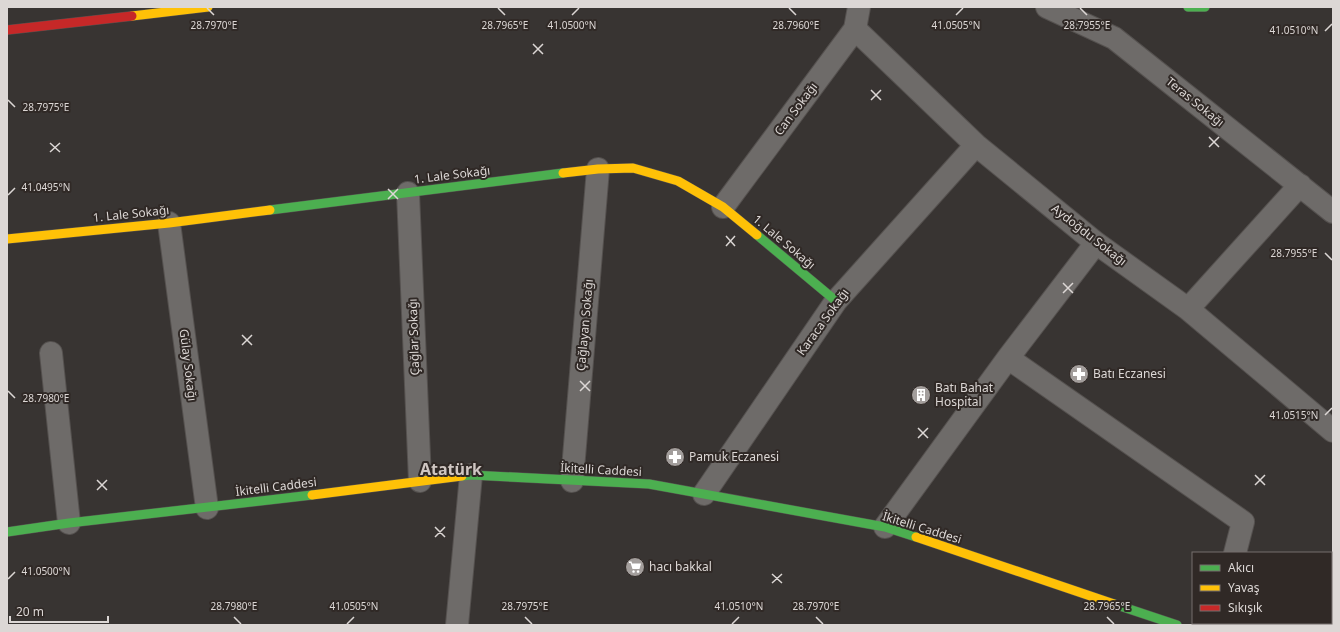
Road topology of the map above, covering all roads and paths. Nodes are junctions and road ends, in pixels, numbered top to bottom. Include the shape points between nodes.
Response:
1 (208, 7) edge
2 (859, 7) edge
3 (1047, 7) edge
4 (1188, 7) edge
5 (1205, 7) edge
6 (855, 29) junction
7 (7, 30) edge
8 (976, 145) junction
9 (598, 169) junction
10 (1300, 185) junction
11 (408, 193) junction
12 (723, 207) junction
13 (1333, 212) edge
14 (169, 222) junction
15 (7, 239) edge
16 (1096, 243) junction
17 (836, 301) junction
18 (1188, 309) junction
19 (51, 353) dead end
20 (1008, 358) junction
21 (1333, 431) edge
22 (471, 475) junction
23 (420, 481) junction
24 (572, 481) junction
25 (704, 494) junction
26 (207, 508) junction
27 (69, 523) junction
28 (885, 527) junction
29 (7, 532) edge
30 (1234, 552) edge
31 (457, 625) edge
32 (1177, 625) edge

1 - 7 main road
2 - 6 street, Can Sokağı
3 - 10 street, Teras Sokağı via 1114,38
4 - 5 main road
6 - 8 street, Aydoğdu Sokağı
6 - 12 street, Can Sokağı
8 - 16 street, Aydoğdu Sokağı
8 - 17 street, Karaca Sokağı
9 - 11 main road, 1. Lale Sokağı
9 - 12 main road, 1. Lale Sokağı via 633,168 678,181
9 - 24 street, Çağlayan Sokağı
10 - 13 street, Teras Sokağı
10 - 18 street
11 - 14 main road, 1. Lale Sokağı
11 - 23 street, Çağlar Sokağı
12 - 17 main road, 1. Lale Sokağı
14 - 15 main road, 1. Lale Sokağı
14 - 26 street, Gülay Sokağı
16 - 18 street, Aydoğdu Sokağı
16 - 20 street
17 - 25 street, Karaca Sokağı
18 - 21 street, Aydoğdu Sokağı
19 - 27 street
20 - 28 street
20 - 30 street via 1243,522
22 - 23 main road, İkitelli Caddesi
22 - 24 main road, İkitelli Caddesi
22 - 31 street
23 - 26 main road, İkitelli Caddesi
24 - 25 main road, İkitelli Caddesi via 649,484
25 - 28 main road, İkitelli Caddesi
26 - 27 main road, İkitelli Caddesi
27 - 29 main road, İkitelli Caddesi
28 - 32 main road, İkitelli Caddesi

